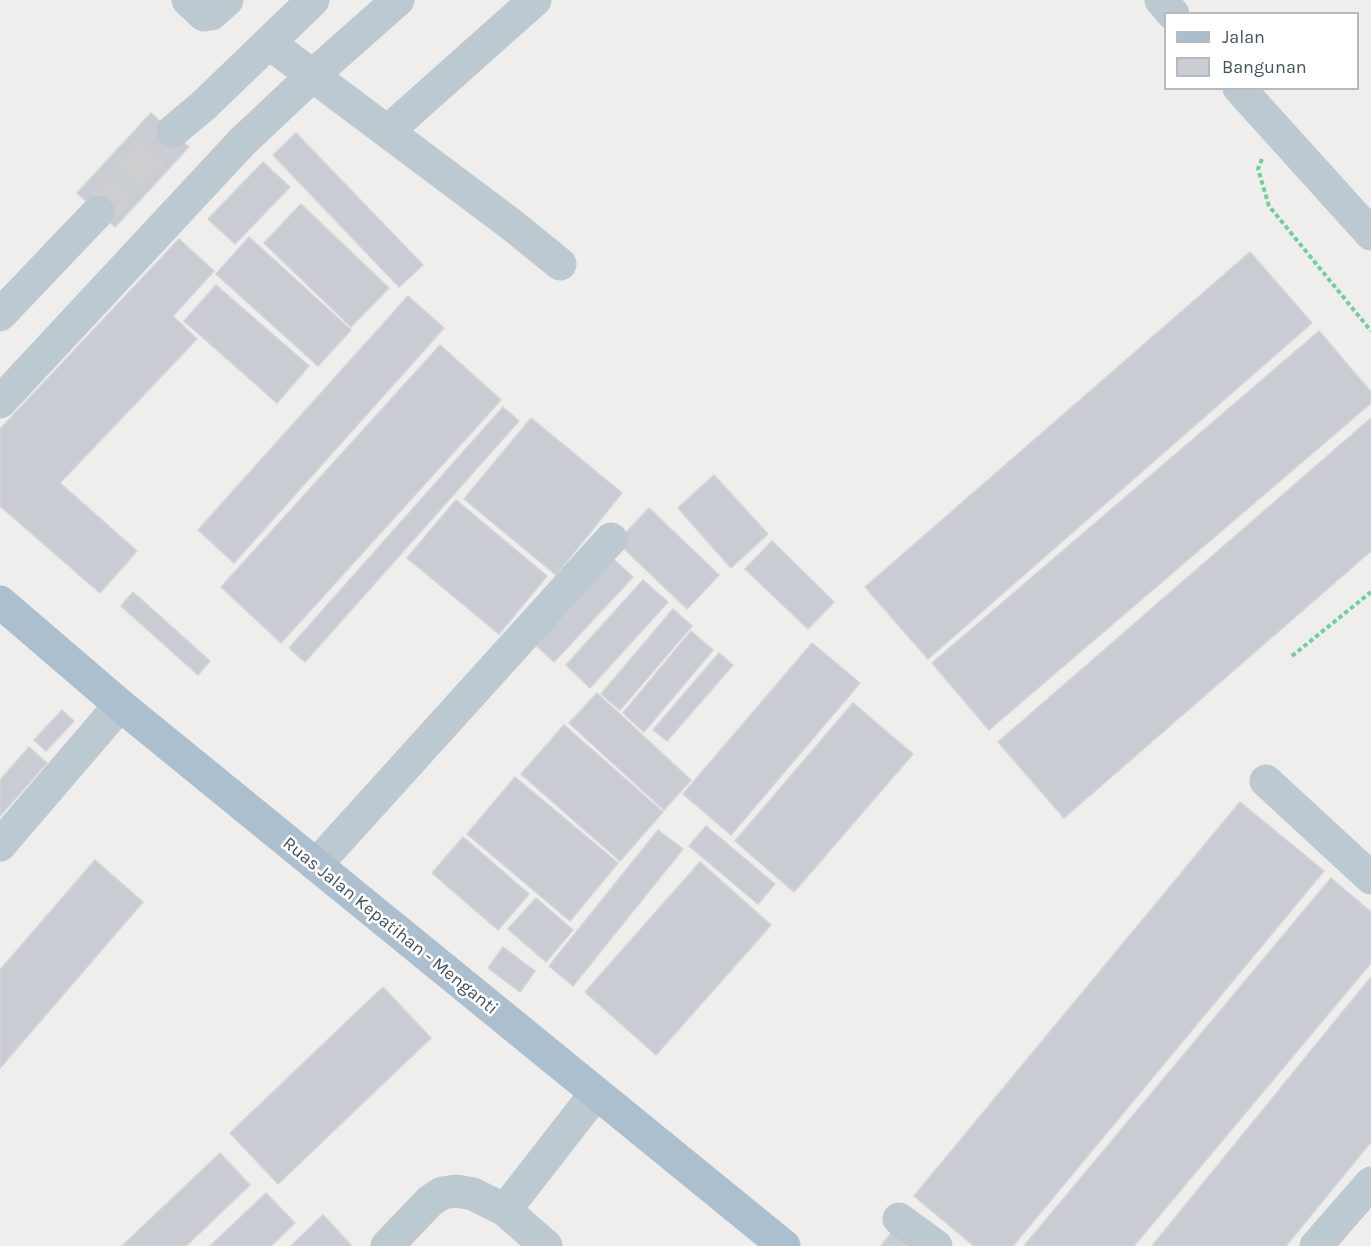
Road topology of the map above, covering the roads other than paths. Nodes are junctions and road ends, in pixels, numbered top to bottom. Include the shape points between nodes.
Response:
1 (188, 0) edge
2 (227, 0) edge
3 (313, 0) edge
4 (398, 0) edge
5 (535, 0) edge
6 (1161, 0) edge
7 (1171, 12) edge
8 (269, 42) junction
9 (312, 76) junction
10 (1241, 90) edge
11 (173, 131) tunnel mouth
12 (388, 131) junction
13 (98, 212) tunnel mouth
14 (1371, 234) edge
15 (560, 264) dead end
16 (0, 315) edge
17 (0, 402) edge
18 (611, 539) dead end
19 (0, 602) edge
20 (120, 705) junction
21 (1266, 781) dead end
22 (0, 845) edge
23 (316, 865) junction
24 (1371, 878) edge
25 (596, 1093) junction
26 (1371, 1183) edge
27 (505, 1210) junction
28 (899, 1219) dead end
29 (387, 1246) edge
30 (546, 1246) edge
31 (784, 1246) edge
32 (936, 1246) edge
33 (1316, 1246) edge

1 - 2 street via 204,15
3 - 8 street
4 - 9 street
5 - 12 street
6 - 7 street
8 - 9 street
8 - 11 street
9 - 12 street
9 - 17 street via 242,142
10 - 14 street
12 - 15 street
13 - 16 street
18 - 23 street
19 - 20 main road, Ruas Jalan Kepatihan - Menganti
20 - 22 street
20 - 23 main road, Ruas Jalan Kepatihan - Menganti
21 - 24 street
23 - 25 main road, Ruas Jalan Kepatihan - Menganti
25 - 27 street
25 - 31 main road, Ruas Jalan Kepatihan - Menganti
26 - 33 street
27 - 29 street via 473,1194 442,1193
27 - 30 street
28 - 32 street

